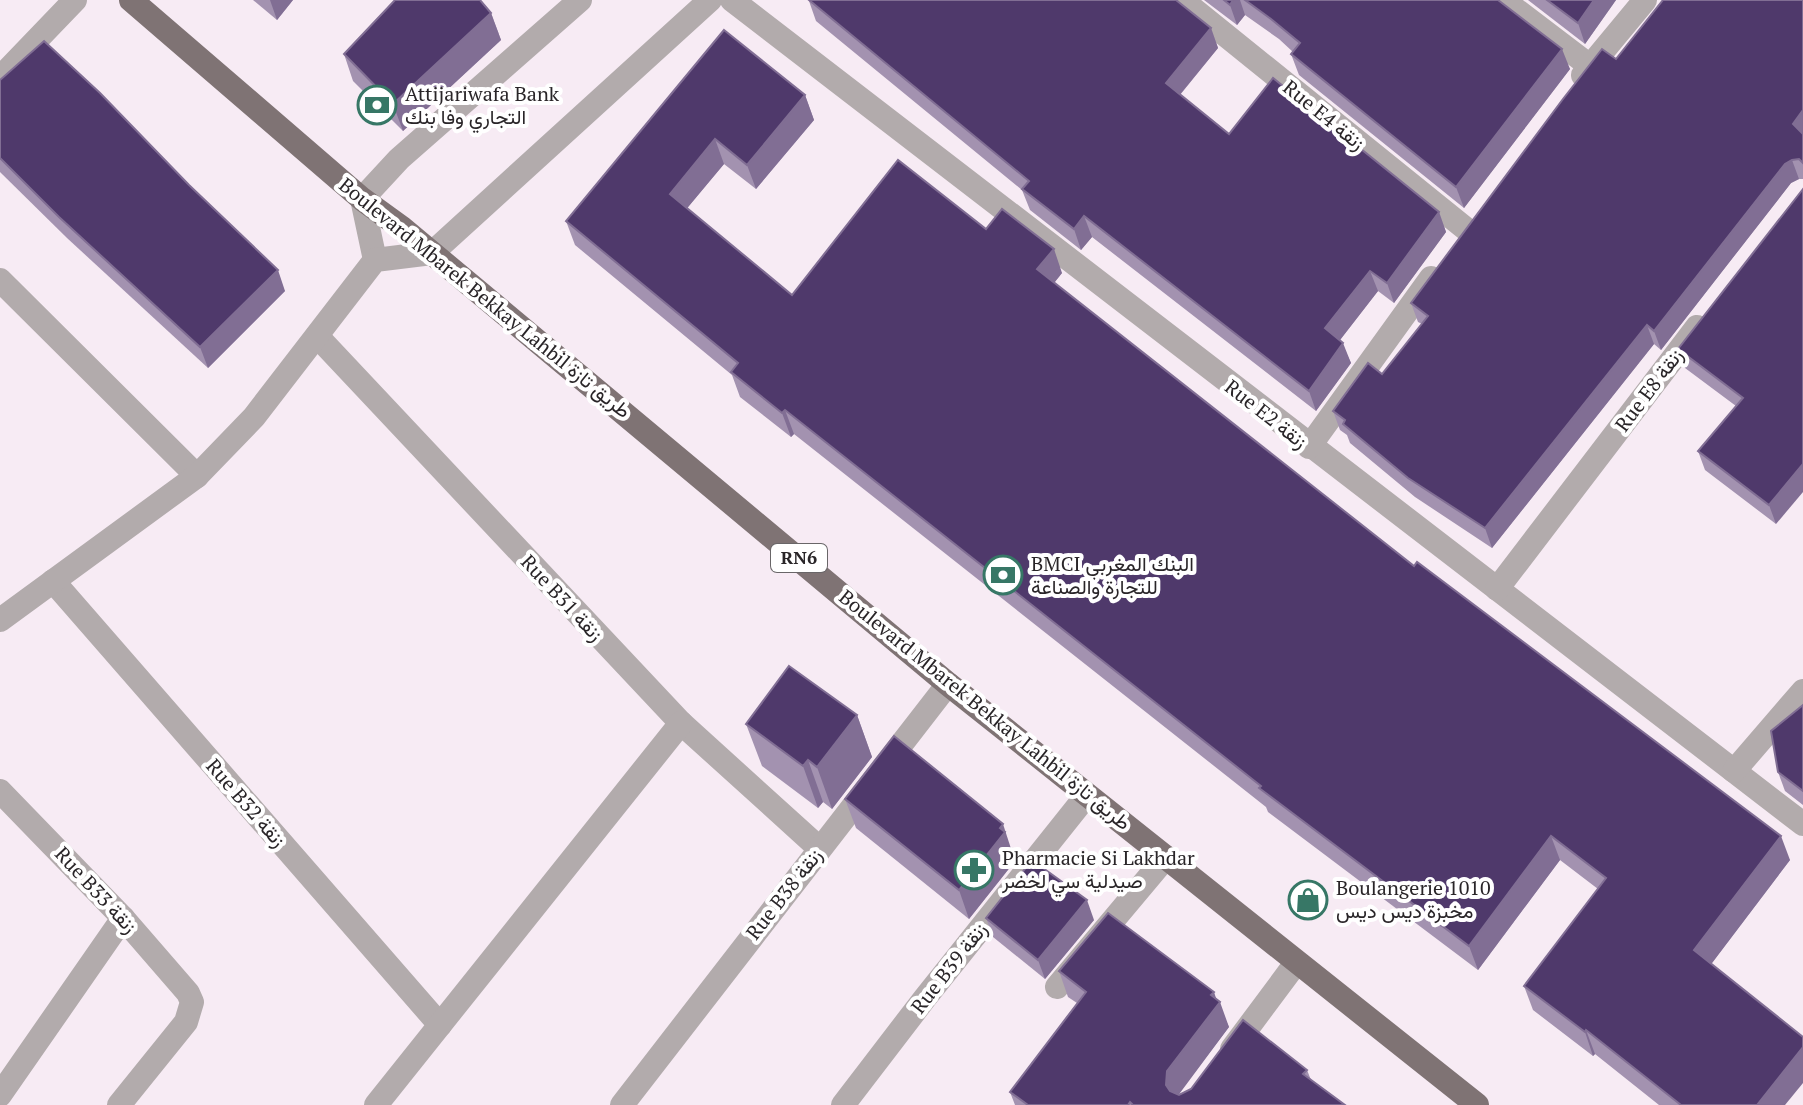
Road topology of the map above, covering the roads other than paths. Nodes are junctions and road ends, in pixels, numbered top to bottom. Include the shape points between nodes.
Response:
1 (75, 0) edge
2 (131, 0) edge
3 (580, 0) edge
4 (710, 0) edge
5 (732, 0) edge
6 (1182, 0) edge
7 (1503, 0) edge
8 (1645, 0) edge
9 (1590, 66) junction
10 (0, 78) edge
11 (1571, 91) edge
12 (362, 199) junction
13 (432, 253) junction
14 (375, 260) junction
15 (0, 280) edge
16 (1707, 315) edge
17 (317, 336) junction
18 (1309, 447) junction
19 (197, 476) junction
20 (53, 581) junction
21 (1497, 589) junction
22 (0, 620) edge
23 (948, 684) junction
24 (1803, 691) edge
25 (681, 723) junction
26 (1734, 771) junction
27 (0, 791) edge
28 (1087, 795) junction
29 (1803, 824) edge
30 (819, 848) junction
31 (1166, 857) junction
32 (123, 918) junction
33 (1296, 963) junction
34 (1057, 987) edge
35 (440, 1025) junction
36 (1216, 1070) edge
37 (0, 1095) edge
38 (119, 1105) edge
39 (376, 1105) edge
40 (622, 1105) edge
41 (843, 1105) edge
42 (1477, 1105) edge

1 - 10 street
2 - 12 main road, Boulevard Mbarek Bekkay Lahbil طريق تازة / RN6
3 - 12 street via 399,159
4 - 13 street
5 - 18 street, Rue E2 زنقة
6 - 18 street, Rue E4 زنقة via 1462,236
7 - 9 street
8 - 9 street
9 - 11 street
12 - 13 main road, Boulevard Mbarek Bekkay Lahbil طريق تازة / RN6
12 - 14 street
13 - 14 street
13 - 23 main road, Boulevard Mbarek Bekkay Lahbil طريق تازة / RN6
14 - 17 street
15 - 19 street
16 - 21 street, Rue E8 زنقة
17 - 19 street via 254,417
17 - 25 street, Rue B31 زنقة
18 - 21 street, Rue E2 زنقة
19 - 20 street
20 - 22 street
20 - 35 street, Rue B32 زنقة
21 - 26 street, Rue E2 زنقة
23 - 28 main road, Boulevard Mbarek Bekkay Lahbil طريق تازة / RN6
23 - 30 street, Rue B38 زنقة
24 - 26 street
25 - 30 street, Rue B31 زنقة
25 - 35 street
26 - 29 street, Rue E2 زنقة
27 - 32 street, Rue B33 زنقة
28 - 31 main road, Boulevard Mbarek Bekkay Lahbil طريق تازة / RN6
28 - 41 street, Rue B39 زنقة
30 - 40 street, Rue B38 زنقة
31 - 33 main road, Boulevard Mbarek Bekkay Lahbil طريق تازة / RN6
31 - 34 street
32 - 37 street
32 - 38 street, Rue B33 زنقة via 192,1002 186,1022
33 - 36 street
33 - 42 main road, Boulevard Mbarek Bekkay Lahbil طريق تازة / RN6
35 - 39 street

